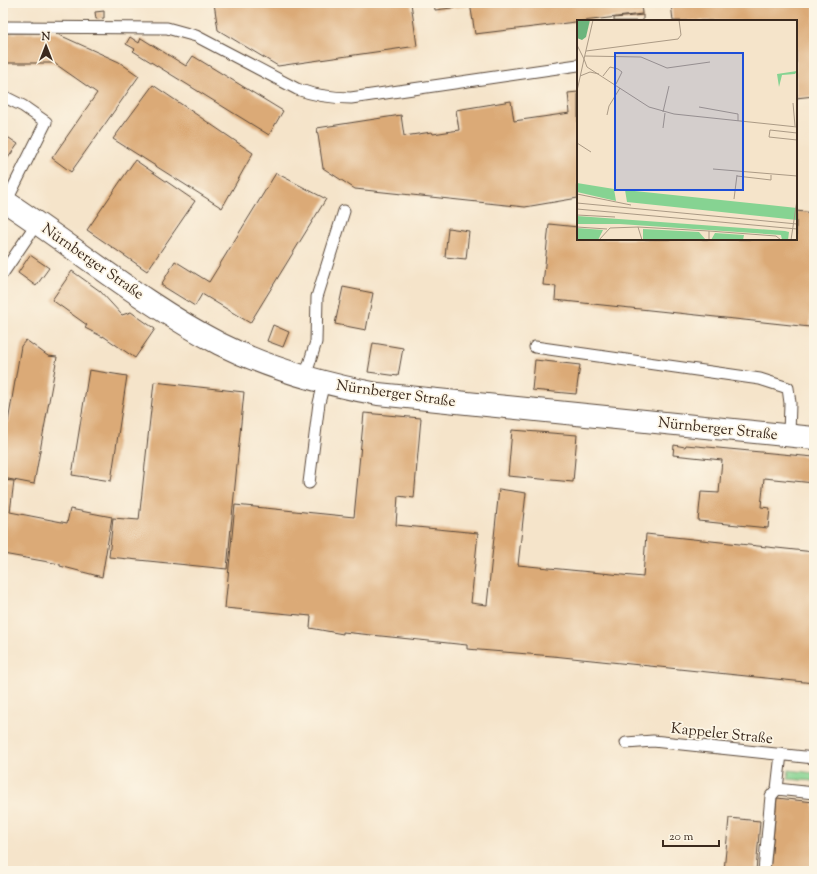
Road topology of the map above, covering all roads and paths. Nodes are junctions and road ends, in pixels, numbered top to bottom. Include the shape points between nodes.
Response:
1 (3, 28) edge
2 (577, 64) edge
3 (3, 96) edge
4 (5, 201) edge
5 (344, 211) dead end
6 (37, 223) junction
7 (3, 273) edge
8 (535, 347) dead end
9 (315, 380) junction
10 (789, 435) junction
11 (814, 438) edge
12 (309, 483) dead end
13 (626, 743) dead end
14 (781, 754) junction
15 (814, 758) edge
16 (777, 789) junction
17 (814, 793) edge
18 (764, 871) edge

1 - 2 lane via 167,28 196,36 297,89 314,96 331,98 351,98
3 - 4 lane via 46,122
4 - 6 street, Nürnberger Straße
5 - 9 lane via 317,298
6 - 7 lane
6 - 9 street, Nürnberger Straße via 162,310 202,334 249,357
8 - 10 lane via 760,379 788,388
9 - 10 street, Nürnberger Straße via 340,387 399,396
9 - 12 lane via 319,403
10 - 11 street, Nürnberger Straße
13 - 14 lane, Kappeler Straße via 653,741
14 - 15 lane, Kappeler Straße
14 - 16 lane
16 - 17 lane
16 - 18 lane via 772,796

